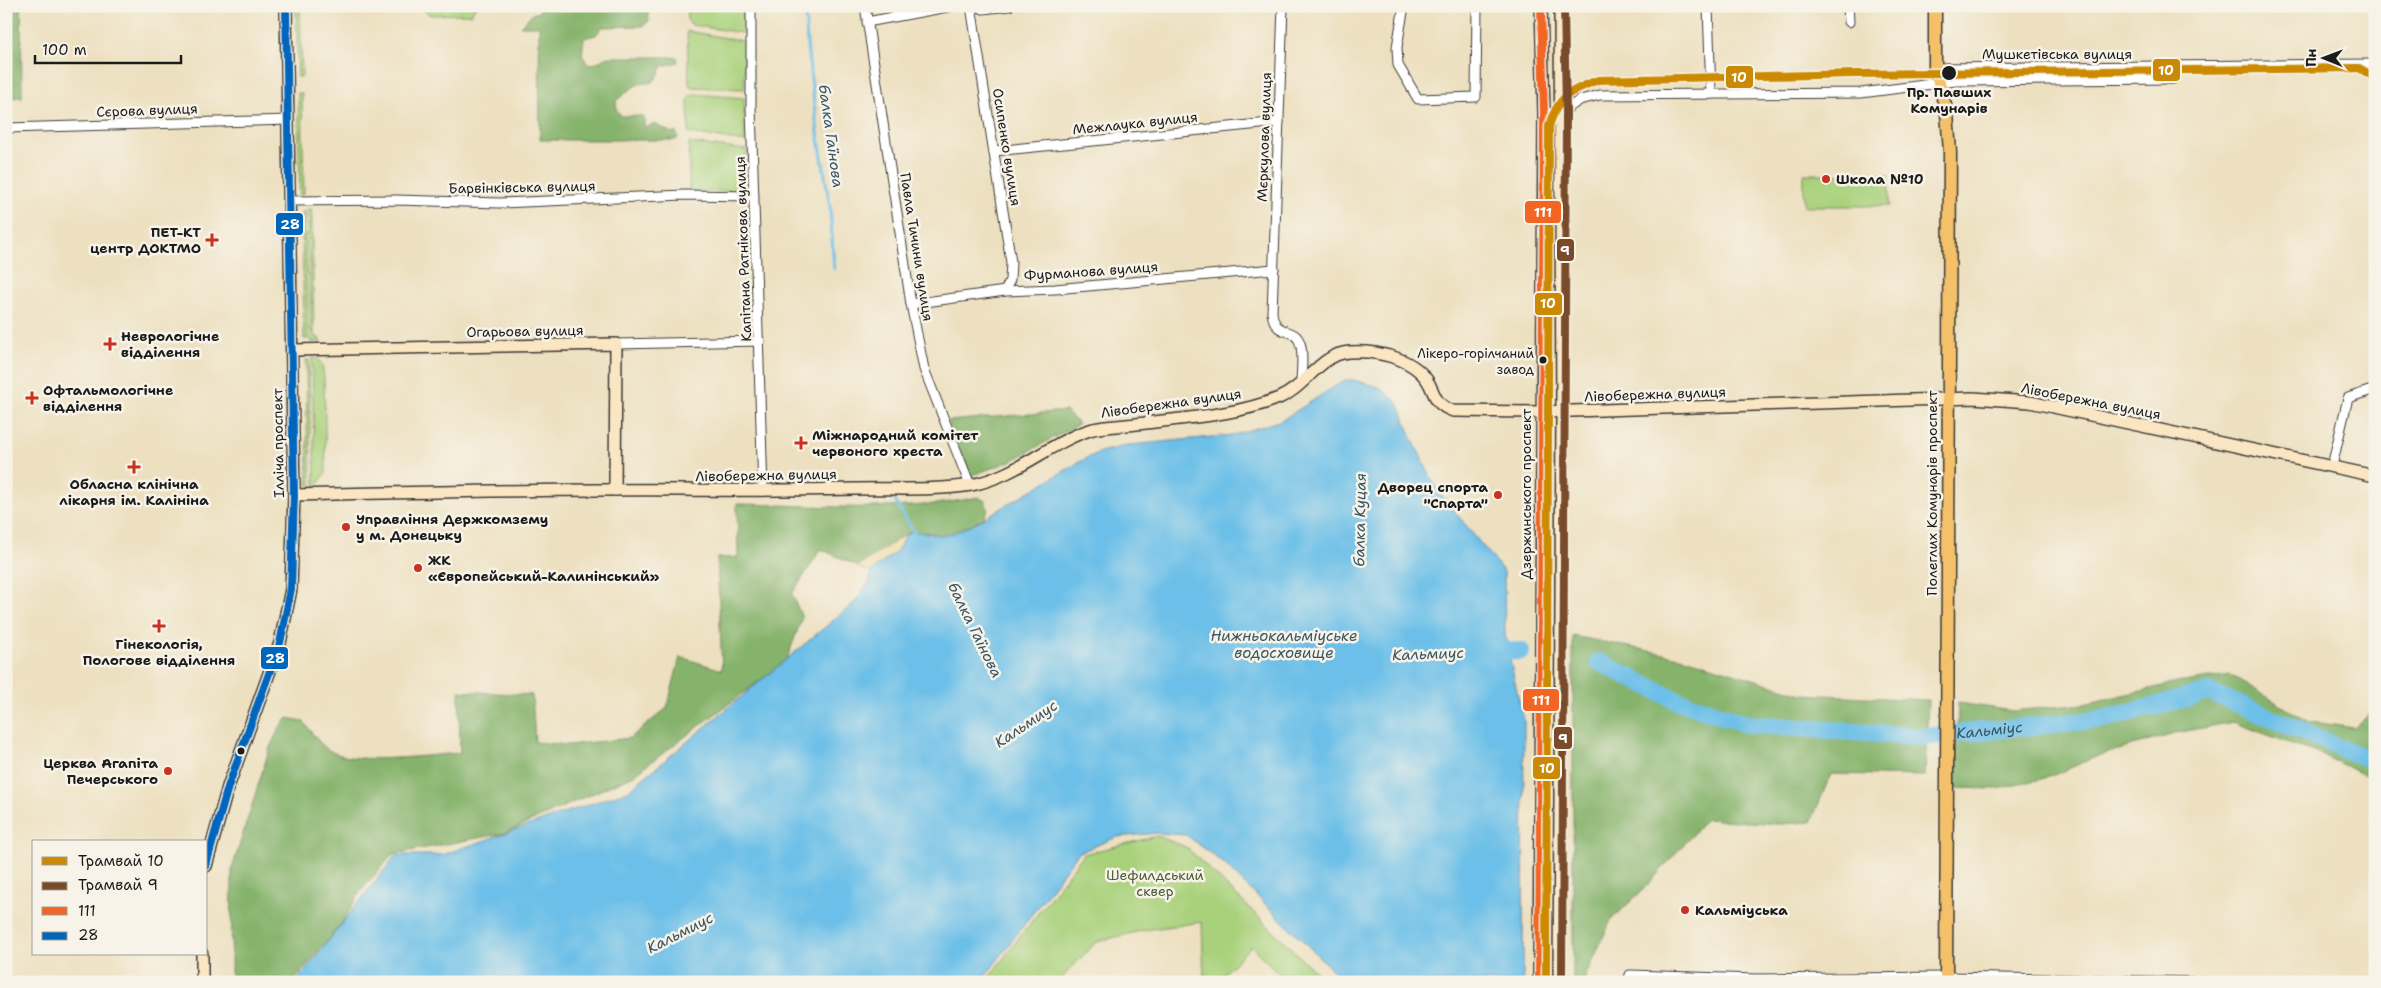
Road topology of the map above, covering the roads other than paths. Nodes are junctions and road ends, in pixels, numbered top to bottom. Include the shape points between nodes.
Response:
1 (286, 6) edge
2 (751, 6) edge
3 (865, 6) edge
4 (953, 6) edge
5 (972, 6) edge
6 (978, 6) edge
7 (1009, 6) edge
8 (1282, 6) edge
9 (1404, 6) edge
10 (1477, 6) edge
11 (1541, 6) edge
12 (1560, 6) edge
13 (1708, 6) edge
14 (1848, 6) edge
15 (1934, 6) edge
16 (868, 22) junction
17 (1848, 22) dead end
18 (2375, 64) edge
19 (2180, 67) junction
20 (1935, 68) junction
21 (1940, 82) junction
22 (1711, 94) junction
23 (1562, 112) junction
24 (1544, 113) junction
25 (288, 120) junction
26 (1279, 122) junction
27 (6, 128) edge
28 (994, 151) junction
29 (754, 196) junction
30 (289, 201) junction
31 (1274, 270) junction
32 (1005, 291) junction
33 (911, 304) junction
34 (760, 341) junction
35 (616, 344) junction
36 (292, 350) junction
37 (1301, 384) junction
38 (2375, 390) edge
39 (1948, 399) junction
40 (1542, 412) junction
41 (1562, 412) junction
42 (2332, 466) junction
43 (2375, 476) edge
44 (970, 485) junction
45 (615, 490) junction
46 (763, 491) junction
47 (294, 495) junction
48 (208, 859) edge
49 (202, 956) edge
50 (1946, 980) edge
51 (202, 982) edge
52 (1539, 982) edge
53 (1559, 982) edge
54 (1628, 982) edge
55 (2204, 982) edge

1 - 25 street, Ілліча проспект
2 - 29 street, Капітана Ратнікова вулиця
3 - 16 street, Павла Тичини вулиця
4 - 16 street
5 - 28 street, Осипенко вулиця
6 - 7 street via 983,9
8 - 26 street, Мєркулова вулиця
9 - 10 street via 1397,47 1398,65 1418,99 1431,99 1476,97
11 - 24 street, Дзержинського проспект
12 - 23 street
13 - 22 street
14 - 17 street
15 - 20 main road, Полеглих Комунарів проспект
16 - 33 street, Павла Тичини вулиця
18 - 19 street, Мушкетівська вулиця
19 - 20 street, Мушкетівська вулиця
19 - 21 street, Мушкетівська вулиця via 2173,79
20 - 21 main road, Полеглих Комунарів проспект
21 - 22 street, Мушкетівська вулиця via 1861,93
21 - 39 main road, Полеглих Комунарів проспект via 1947,113 1950,152
22 - 23 street, Мушкетівська вулиця via 1600,95 1580,100
23 - 24 street, Мушкетівська вулиця
23 - 41 street
24 - 40 street, Дзержинського проспект
25 - 27 street, Сєрова вулиця
25 - 30 street, Ілліча проспект
26 - 28 street, Межлаука вулиця
26 - 31 street, Мєркулова вулиця
28 - 32 street, Осипенко вулиця via 1011,262 1010,280
29 - 30 street, Барвінківська вулиця via 684,195 500,202
29 - 34 street, Капітана Ратнікова вулиця
30 - 36 street, Ілліча проспект
31 - 32 street, Фурманова вулиця
31 - 37 street, Мєркулова вулиця via 1274,324 1300,343
32 - 33 street, Фурманова вулиця
33 - 44 street, Павла Тичини вулиця via 924,369
34 - 35 street, Огарьова вулиця
34 - 46 street, Капітана Ратнікова вулиця
35 - 36 street, Огарьова вулиця
35 - 45 street
36 - 47 street, Ілліча проспект
37 - 40 street, Лівобережна вулиця via 1339,353 1375,353 1402,360 1415,369 1427,380 1437,401 1453,411
37 - 44 street, Лівобережна вулиця via 1281,397 1236,412 1093,429 1015,470
38 - 42 street via 2348,398
39 - 41 street, Лівобережна вулиця
39 - 42 street, Лівобережна вулиця via 2030,402
39 - 50 main road, Полеглих Комунарів проспект
40 - 41 street, Лівобережна вулиця
40 - 52 street, Дзержинського проспект
41 - 53 street
42 - 43 street, Лівобережна вулиця
44 - 46 street, Лівобережна вулиця
45 - 46 street, Лівобережна вулиця
45 - 47 street, Лівобережна вулиця
47 - 48 street, Ілліча проспект via 294,554 287,613 280,642 228,787
49 - 51 street
50 - 54 street via 1630,975
50 - 55 street

